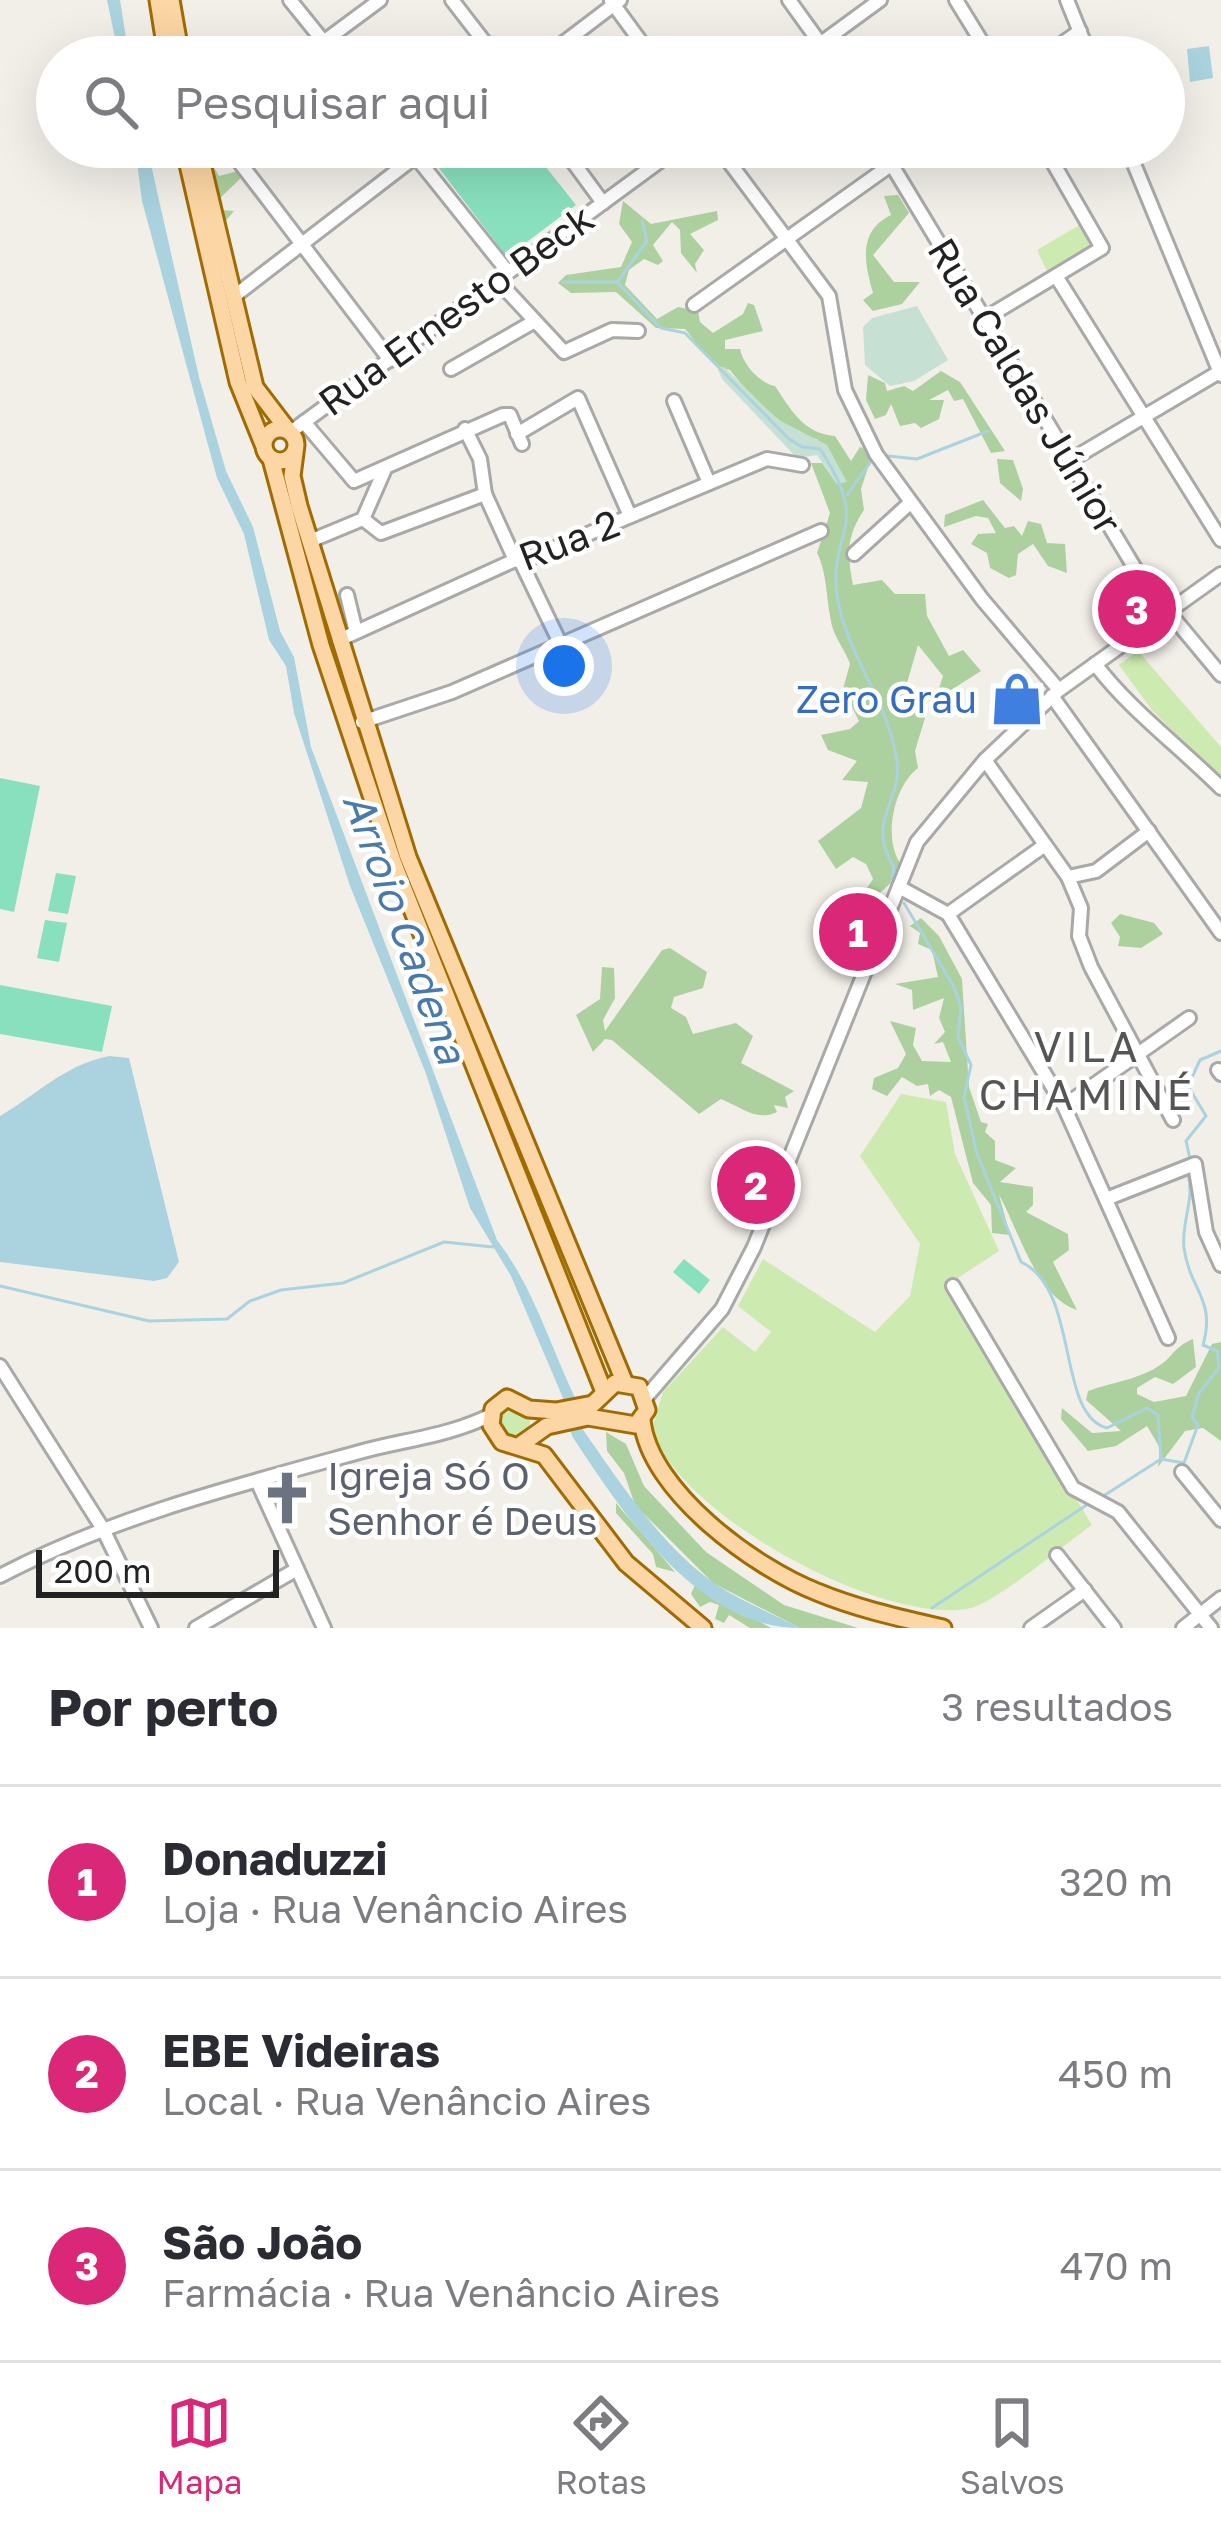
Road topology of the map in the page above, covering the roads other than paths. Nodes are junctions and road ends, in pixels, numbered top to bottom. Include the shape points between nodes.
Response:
1 (158, 0) edge
2 (171, 0) edge
3 (290, 0) edge
4 (380, 0) edge
5 (452, 0) edge
6 (789, 0) edge
7 (880, 0) edge
8 (956, 0) edge
9 (1067, 0) edge
10 (615, 2) edge
11 (1079, 31) junction
12 (164, 36) edge
13 (177, 36) edge
14 (318, 36) edge
15 (331, 36) edge
16 (480, 36) edge
17 (572, 36) edge
18 (638, 36) edge
19 (817, 36) edge
20 (831, 36) edge
21 (978, 36) edge
22 (1072, 36) edge
23 (1081, 36) edge
24 (189, 168) edge
25 (203, 168) edge
26 (244, 168) edge
27 (393, 168) edge
28 (424, 168) edge
29 (577, 168) edge
30 (650, 168) edge
31 (734, 168) edge
32 (885, 168) edge
33 (893, 168) edge
34 (1056, 168) edge
35 (1136, 168) edge
36 (603, 203) junction
37 (787, 239) junction
38 (303, 243) junction
39 (502, 276) junction
40 (1056, 276) junction
41 (233, 297) junction
42 (694, 304) dead end
43 (984, 319) junction
44 (535, 321) junction
45 (638, 331) dead end
46 (390, 360) junction
47 (452, 369) dead end
48 (1220, 373) edge
49 (674, 401) dead end
50 (1144, 417) junction
51 (294, 427) junction
52 (466, 429) junction
53 (267, 452) junction
54 (295, 452) junction
55 (1070, 461) junction
56 (802, 465) dead end
57 (384, 471) junction
58 (710, 483) junction
59 (485, 494) junction
60 (910, 503) junction
61 (630, 517) junction
62 (363, 519) junction
63 (821, 531) dead end
64 (1221, 540) edge
65 (310, 541) junction
66 (854, 554) dead end
67 (518, 561) junction
68 (1221, 574) edge
69 (347, 595) dead end
70 (1165, 614) junction
71 (356, 632) junction
72 (339, 640) junction
73 (560, 645) junction
74 (1095, 664) junction
75 (1221, 674) edge
76 (1055, 693) junction
77 (362, 722) junction
78 (985, 760) junction
79 (1221, 788) edge
80 (1149, 831) junction
81 (1045, 845) junction
82 (1068, 877) junction
83 (899, 887) junction
84 (948, 914) junction
85 (1221, 933) edge
86 (1189, 1018) dead end
87 (1135, 1057) junction
88 (1064, 1106) junction
89 (1173, 1120) dead end
90 (1106, 1199) junction
91 (1221, 1265) edge
92 (952, 1286) dead end
93 (1168, 1338) dead end
94 (0, 1366) edge
95 (659, 1377) junction
96 (629, 1382) junction
97 (646, 1397) junction
98 (595, 1403) junction
99 (529, 1409) junction
100 (491, 1414) junction
101 (558, 1417) junction
102 (642, 1420) junction
103 (460, 1430) junction
104 (495, 1435) junction
105 (527, 1439) junction
106 (1183, 1472) dead end
107 (258, 1483) junction
108 (1221, 1520) edge
109 (104, 1529) junction
110 (1058, 1555) dead end
111 (297, 1569) junction
112 (0, 1576) edge
113 (1084, 1590) junction
114 (1221, 1598) edge
115 (1200, 1614) junction
116 (151, 1628) edge
117 (196, 1628) edge
118 (324, 1628) edge
119 (703, 1628) edge
120 (943, 1628) edge
121 (1031, 1628) edge
122 (1114, 1628) edge
123 (1183, 1628) edge
124 (1211, 1628) edge

1 - 12 main road
2 - 13 main road
3 - 14 street
4 - 15 street
5 - 16 street
6 - 19 street
7 - 20 street
8 - 21 street
9 - 11 street
10 - 17 street
10 - 18 street
11 - 22 street
11 - 23 street
24 - 53 main road via 238,382
25 - 41 main road
26 - 38 street
27 - 38 street
28 - 39 street
29 - 36 street
30 - 36 street, Rua Ernesto Beck
31 - 37 street
32 - 37 street
33 - 43 street, Rua Caldas Júnior
34 - 40 street via 1102,248
35 - 48 street
36 - 39 street, Rua Ernesto Beck
37 - 42 street
37 - 60 street via 829,296 845,390
38 - 41 street
38 - 46 street
39 - 44 street
39 - 46 street, Rua Ernesto Beck
40 - 43 street
40 - 50 street
41 - 51 main road via 255,387
43 - 55 street, Rua Caldas Júnior
44 - 45 street via 564,352 612,329
44 - 47 street
46 - 51 street, Rua Ernesto Beck
48 - 50 street
49 - 58 street
50 - 55 street
50 - 64 street
51 - 53 main road
51 - 54 main road
51 - 57 street via 354,482
52 - 57 street
52 - 59 street
52 - 61 street via 507,415 520,439 578,398
53 - 54 main road
53 - 98 main road via 394,864
54 - 65 main road via 292,476
55 - 70 street, Rua Caldas Júnior
56 - 58 street, Rua 2 via 767,459
57 - 62 street
58 - 61 street, Rua 2
59 - 62 street via 381,533
59 - 67 street
60 - 66 street
60 - 76 street
61 - 67 street, Rua 2
62 - 65 street
63 - 73 street
65 - 72 main road
67 - 71 street, Rua 2
67 - 73 street
68 - 70 street
69 - 71 street
70 - 74 street
70 - 75 street, Rua Caldas Júnior
71 - 72 street, Rua 2
72 - 77 main road
73 - 77 street
74 - 76 street
74 - 79 street via 1125,703 1153,719
76 - 78 street
76 - 80 street
77 - 96 main road via 475,1028
78 - 81 street
78 - 83 street via 917,842
80 - 82 street via 1096,871
80 - 85 street
81 - 82 street
81 - 84 street
82 - 87 street via 1090,967
83 - 84 street
83 - 95 street via 736,1283
84 - 88 street
86 - 87 street
87 - 88 street
87 - 89 street
88 - 90 street
90 - 91 street via 1195,1163 1206,1232
90 - 93 street
92 - 115 street via 1073,1488 1118,1512
94 - 109 street
95 - 96 street
95 - 97 street
96 - 97 main road
96 - 98 main road
97 - 102 main road
98 - 101 main road
98 - 102 main road via 609,1420
99 - 100 main road via 507,1398
99 - 101 main road
99 - 105 main road
100 - 103 street
100 - 104 main road
101 - 105 main road
102 - 120 main road via 652,1455 682,1495 762,1562 812,1591
103 - 104 street
103 - 107 street
104 - 105 main road via 511,1446
105 - 119 main road via 626,1563
106 - 108 street
107 - 109 street
107 - 111 street
109 - 112 street
109 - 116 street
110 - 113 street
111 - 117 street
111 - 118 street
113 - 121 street
113 - 122 street
114 - 115 street
115 - 123 street
115 - 124 street

